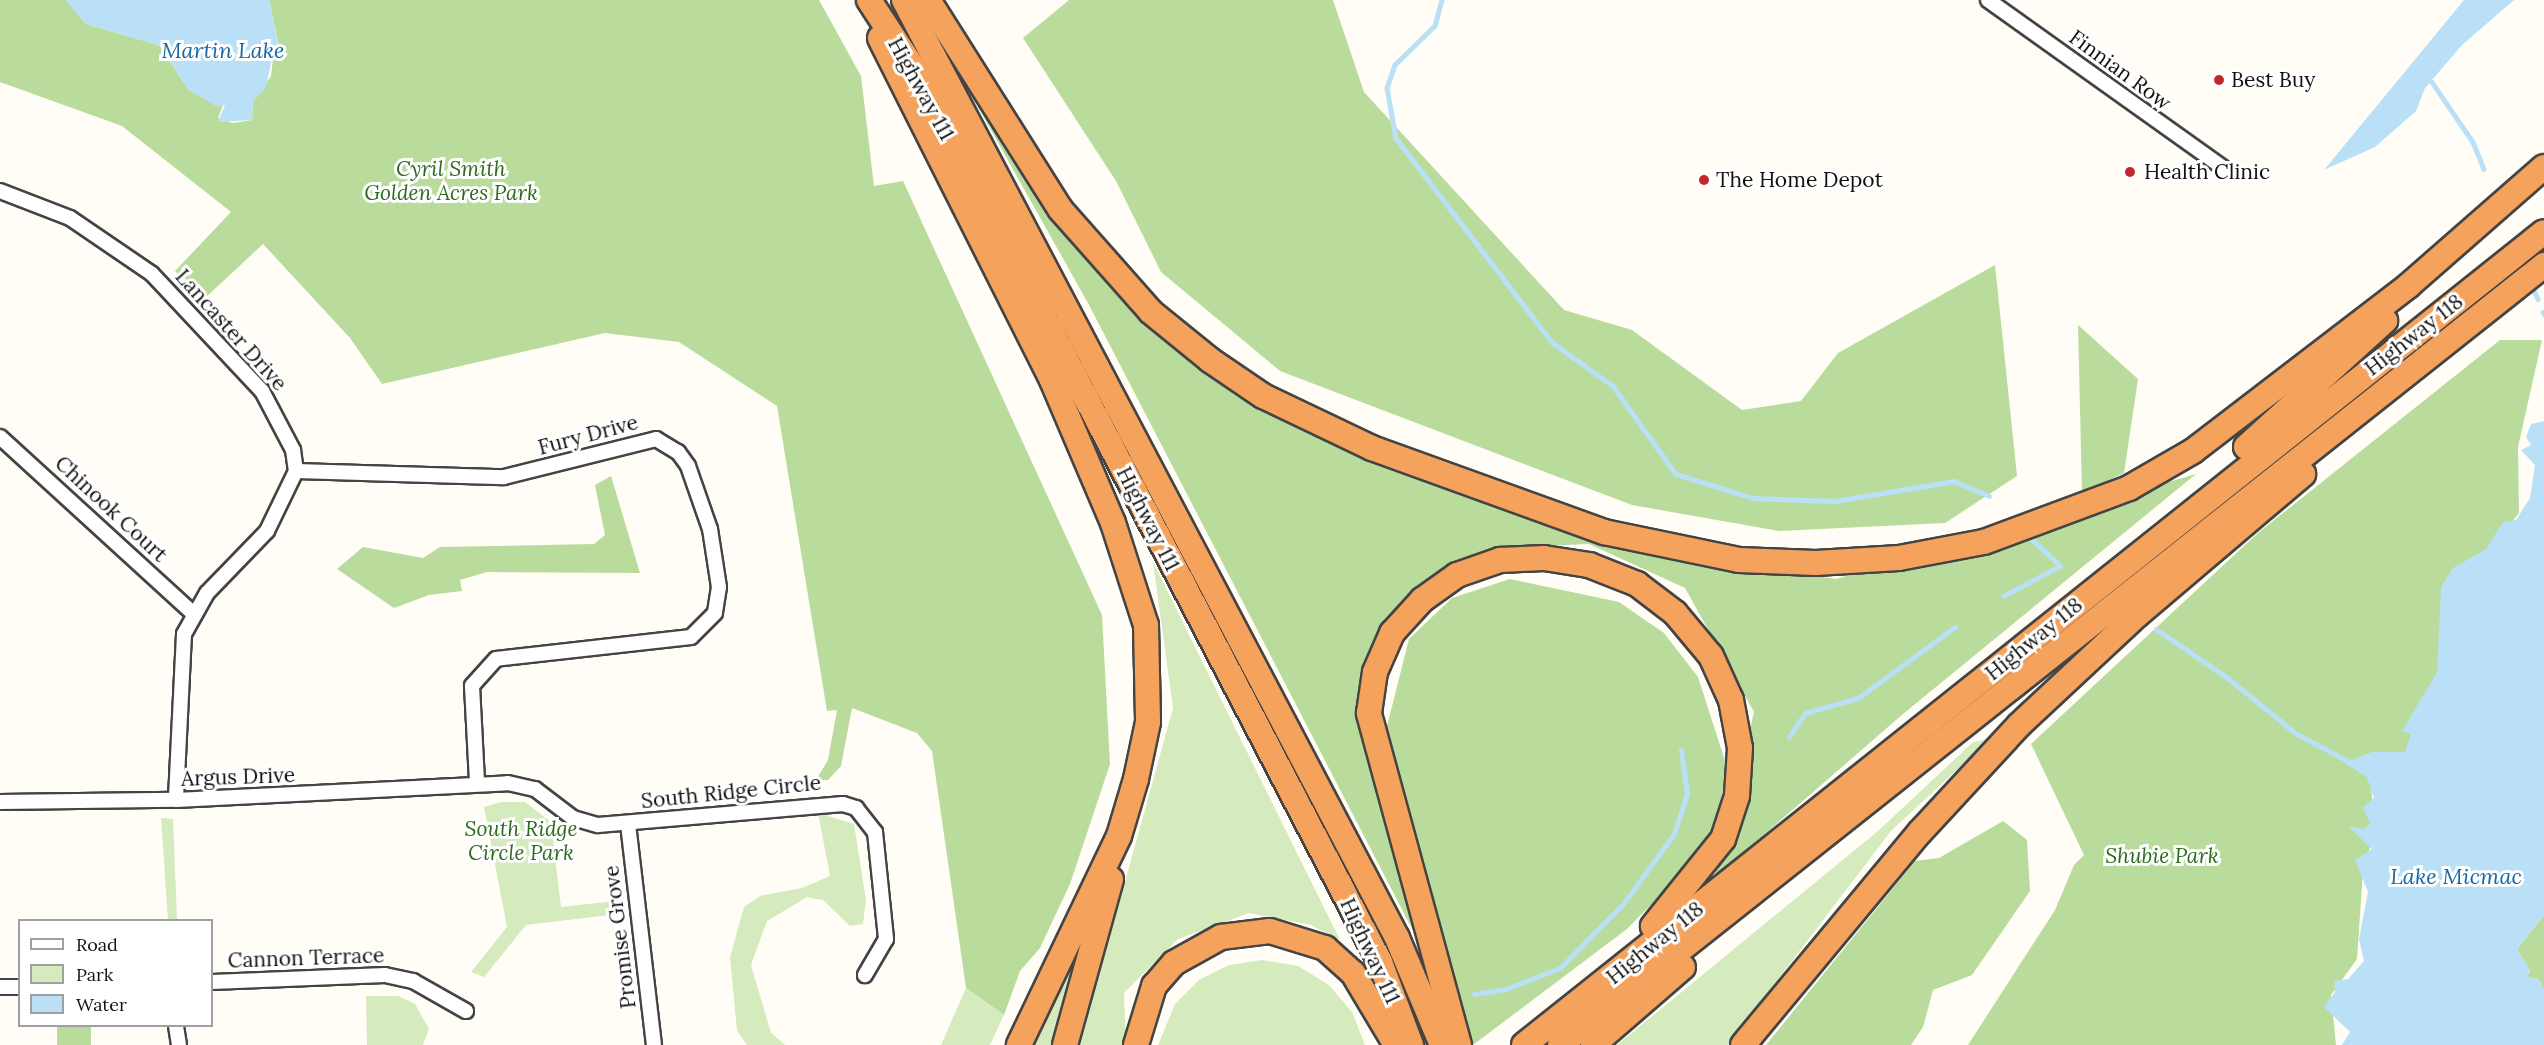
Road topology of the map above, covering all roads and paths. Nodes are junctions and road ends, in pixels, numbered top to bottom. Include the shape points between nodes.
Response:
1 (867, 0) edge
2 (904, 0) edge
3 (928, 0) edge
4 (1988, 0) edge
5 (2544, 167) edge
6 (2228, 171) dead end
7 (0, 191) edge
8 (2500, 208) junction
9 (2544, 232) edge
10 (2542, 266) edge
11 (0, 437) edge
12 (296, 471) junction
13 (193, 613) junction
14 (477, 783) junction
15 (176, 800) junction
16 (0, 802) edge
17 (1827, 804) junction
18 (628, 824) junction
19 (1119, 836) junction
20 (1763, 883) junction
21 (865, 975) dead end
22 (213, 982) edge
23 (0, 987) edge
24 (18, 987) edge
25 (466, 1011) dead end
26 (176, 1027) edge
27 (1444, 1032) edge
28 (179, 1045) edge
29 (654, 1045) edge
30 (1019, 1045) edge
31 (1065, 1045) edge
32 (1136, 1045) edge
33 (1396, 1045) edge
34 (1411, 1045) edge
35 (1459, 1045) edge
36 (1519, 1045) edge
37 (1524, 1045) edge
38 (1560, 1045) edge
39 (1593, 1045) edge
40 (1743, 1045) edge

1 - 19 highway via 898,81 1052,380 1133,575 1146,625 1148,722
1 - 34 highway, Highway 111 via 916,72 1380,962
2 - 27 highway, Highway 111
3 - 8 highway via 1060,209 1151,312 1210,360 1263,396 1372,448 1604,532 1739,560 1816,563 1920,554 2006,536 2129,488 2193,451 2409,285
4 - 6 street, Finnian Row
5 - 8 highway
7 - 12 street, Lancaster Drive via 70,218 152,274 262,391 282,422
8 - 17 highway via 2416,293 2255,439 1898,734
9 - 17 highway, Highway 118
10 - 20 highway, Highway 118
10 - 40 highway via 2137,615 2019,725 1920,832
11 - 13 street, Chinook Court
12 - 13 street via 267,531
12 - 14 street, Fury Drive via 504,477 656,439 678,452 688,466 710,529 720,587 715,613 691,637 496,658 472,686
13 - 15 street via 180,656
14 - 15 street, Argus Drive
14 - 18 street, South Ridge Circle via 524,785 573,818
15 - 16 street, Argus Drive
17 - 37 highway, Highway 118
18 - 21 street, South Ridge Circle via 826,802 856,808 875,832 886,939
18 - 29 street, Promise Grove
19 - 30 highway
19 - 31 highway via 1110,887
20 - 38 highway, Highway 118
20 - 39 highway via 1704,949
22 - 25 street, Cannon Terrace via 385,975 413,981
23 - 24 street
26 - 28 street
27 - 35 highway
27 - 36 highway via 1369,713 1376,672 1392,633 1422,600 1456,575 1500,560 1544,558 1589,565 1656,599 1711,656 1731,700 1740,748 1737,796 1723,839 1670,912
32 - 33 highway via 1154,986 1174,963 1221,937 1270,930 1325,948 1353,973

